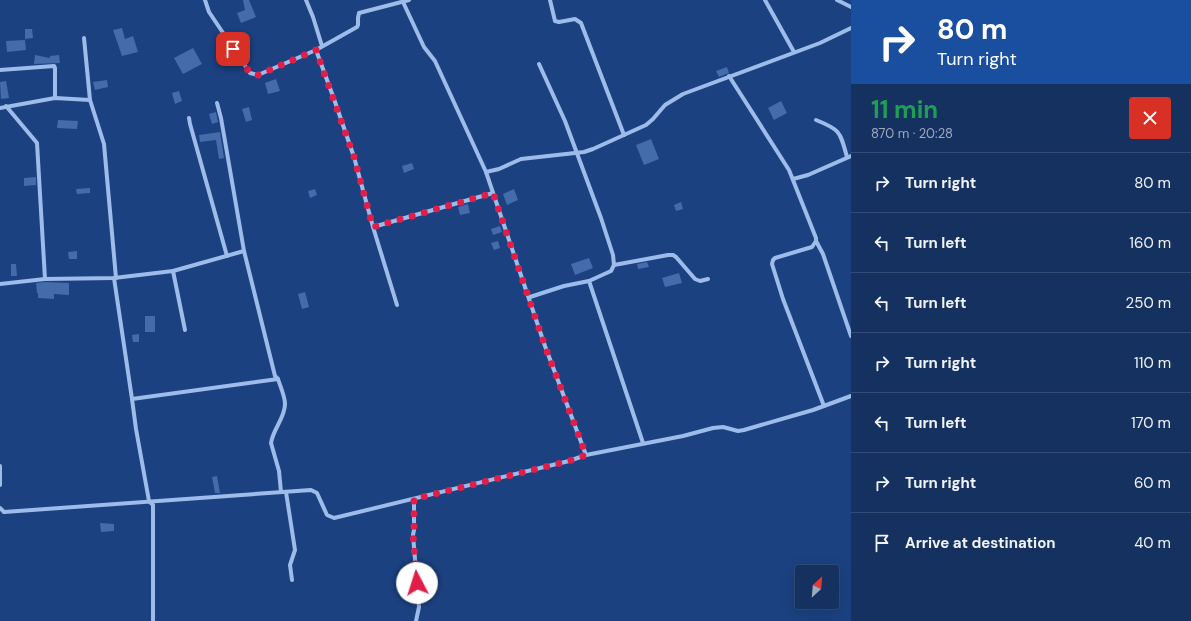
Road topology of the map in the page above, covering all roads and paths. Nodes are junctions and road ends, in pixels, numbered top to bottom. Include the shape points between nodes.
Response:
1 (204, 0) edge
2 (306, 0) edge
3 (387, 0) edge
4 (409, 0) edge
5 (550, 0) edge
6 (765, 0) edge
7 (837, 0) edge
8 (403, 2) junction
9 (388, 6) junction
10 (851, 7) edge
11 (851, 28) edge
12 (84, 38) dead end
13 (322, 46) junction
14 (316, 50) junction
15 (794, 52) junction
16 (539, 64) dead end
17 (0, 70) edge
18 (729, 76) junction
19 (55, 98) junction
20 (90, 100) junction
21 (217, 103) dead end
22 (6, 106) junction
23 (0, 108) edge
24 (189, 118) dead end
25 (816, 120) dead end
26 (624, 135) junction
27 (576, 153) junction
28 (849, 156) edge
29 (486, 172) junction
30 (793, 178) junction
31 (493, 193) junction
32 (373, 227) junction
33 (816, 241) junction
34 (244, 251) junction
35 (227, 256) junction
36 (614, 265) junction
37 (173, 270) junction
38 (45, 278) junction
39 (115, 278) junction
40 (708, 279) dead end
41 (589, 281) junction
42 (0, 284) edge
43 (530, 297) junction
44 (396, 305) dead end
45 (185, 330) dead end
46 (851, 336) edge
47 (278, 379) junction
48 (851, 396) edge
49 (132, 399) junction
50 (824, 406) junction
51 (642, 444) junction
52 (586, 455) junction
53 (0, 466) edge
54 (0, 485) edge
55 (283, 492) junction
56 (414, 499) junction
57 (148, 501) junction
58 (0, 508) edge
59 (292, 580) dead end
60 (153, 621) edge
61 (416, 621) edge

1 - 14 street via 208,12 252,75 258,75
2 - 13 street
3 - 9 street
4 - 8 street
5 - 26 street via 555,21 575,19 581,23
6 - 15 street
7 - 10 street
8 - 9 street
8 - 29 street via 424,48 435,61
9 - 13 street via 359,13 358,26
11 - 15 street
12 - 20 street
13 - 14 street
14 - 32 street via 354,157
15 - 18 street
16 - 27 street
17 - 19 street via 54,66
18 - 26 street via 683,94 669,102 646,125
18 - 30 street
19 - 20 street
19 - 22 street
20 - 39 street via 104,144
21 - 34 street
22 - 23 street
22 - 38 street via 37,143
24 - 35 street
25 - 28 street via 832,126 839,133
26 - 27 street via 593,149
27 - 29 street via 521,159
27 - 36 street via 613,255
28 - 30 street via 808,175
29 - 31 street
30 - 33 street
31 - 32 street
31 - 43 street
32 - 44 street
33 - 46 street via 823,254
33 - 50 street via 810,248 774,258 772,264 810,374
34 - 35 street
34 - 47 street via 275,376
35 - 37 street
36 - 40 street via 673,255 695,279
36 - 41 street via 611,271
37 - 39 street
37 - 45 street
38 - 39 street
38 - 42 street
39 - 49 street
41 - 43 street
41 - 51 street
43 - 52 street via 545,346
47 - 49 street
47 - 55 street via 285,403 271,443
48 - 50 street
49 - 57 street
50 - 51 street via 744,430 718,427
51 - 52 street
52 - 56 street
53 - 54 street
55 - 56 street via 314,491 320,497 327,515 334,518
55 - 57 street
55 - 59 street via 295,550 290,565
56 - 61 street via 413,535 419,607
57 - 58 street via 4,512
57 - 60 street via 152,505 153,514

